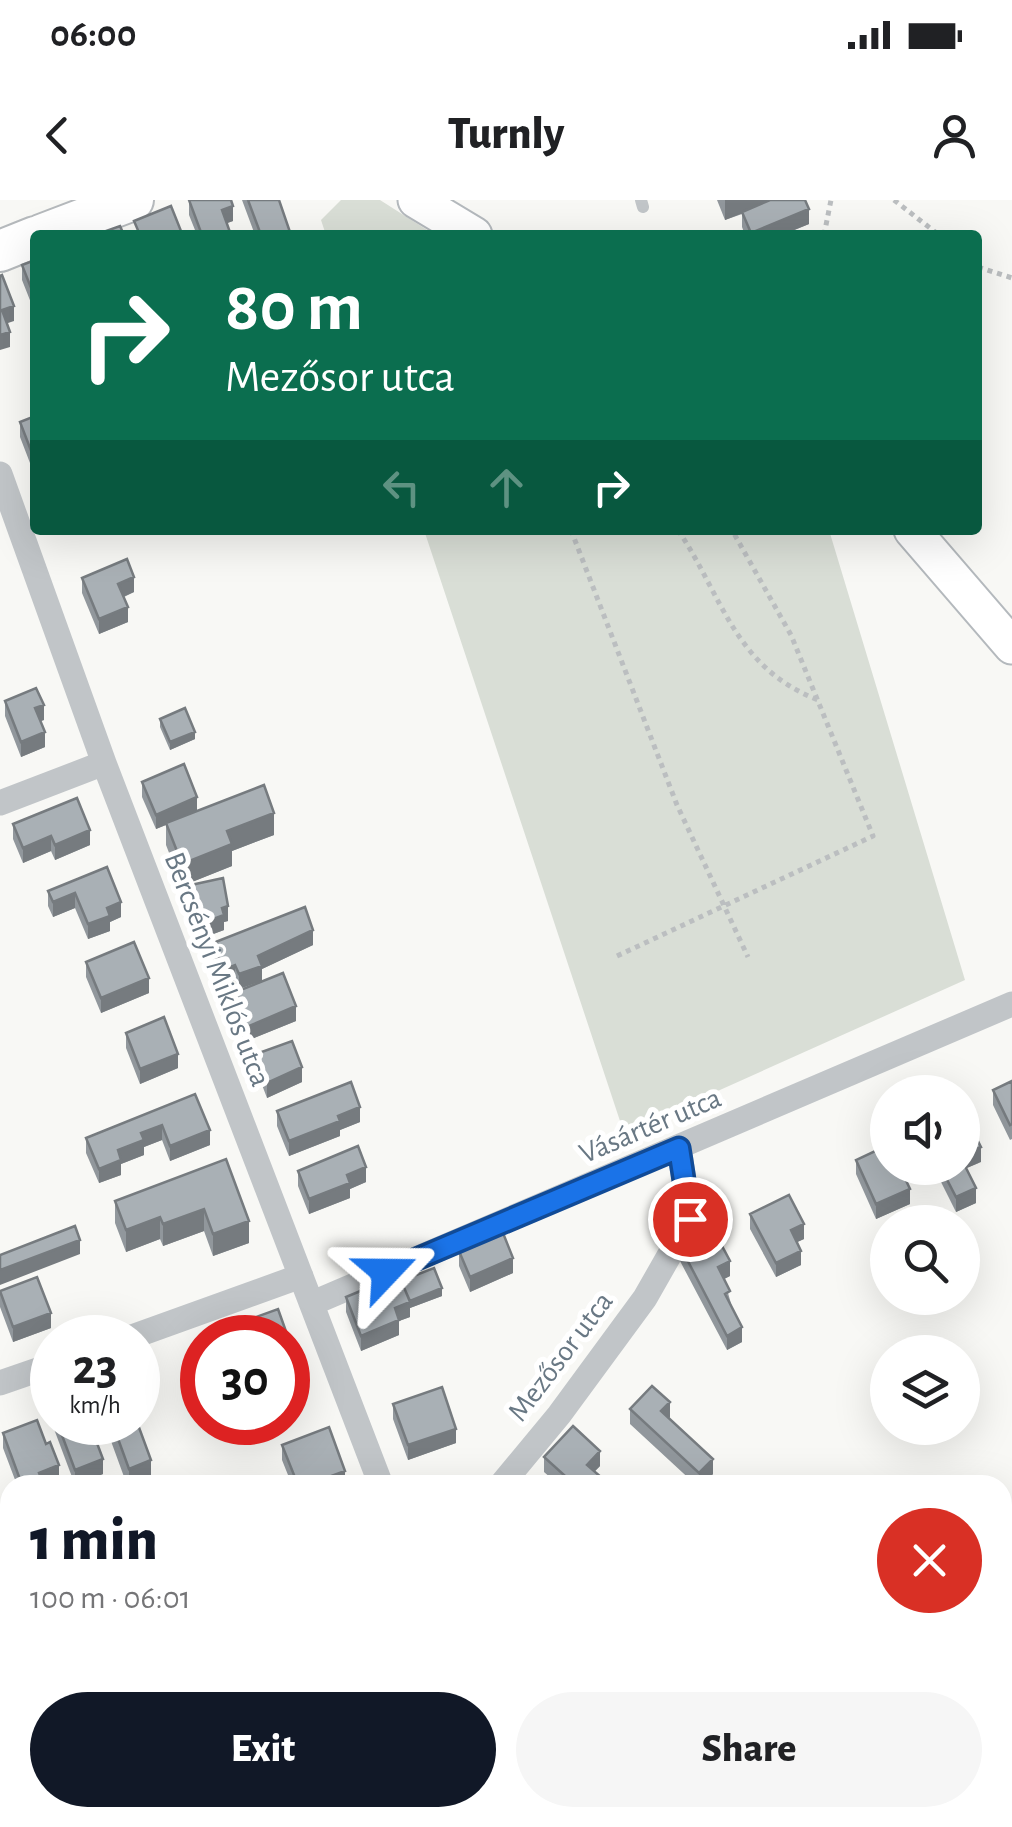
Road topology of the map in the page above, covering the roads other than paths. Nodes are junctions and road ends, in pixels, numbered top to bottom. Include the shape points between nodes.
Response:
1 (133, 200) edge
2 (416, 200) edge
3 (54, 230) edge
4 (466, 230) edge
5 (30, 239) edge
6 (0, 250) edge
7 (0, 474) edge
8 (916, 535) edge
9 (1012, 646) edge
10 (104, 763) junction
11 (0, 803) edge
12 (1012, 1004) edge
13 (679, 1148) junction
14 (301, 1276) junction
15 (313, 1303) junction
16 (160, 1327) edge
17 (30, 1372) edge
18 (0, 1383) edge
19 (377, 1475) edge
20 (508, 1475) edge

1 - 3 main road
2 - 4 main road
5 - 6 main road
7 - 10 street, Bercsényi Miklós utca
8 - 9 main road
10 - 11 street
10 - 14 street, Bercsényi Miklós utca
12 - 13 street, Vásártér utca
13 - 15 street, Vásártér utca
13 - 20 street, Mezősor utca via 690,1219 644,1298
14 - 15 street, Bercsényi Miklós utca
14 - 16 street
15 - 19 street, Bercsényi Miklós utca
17 - 18 street

